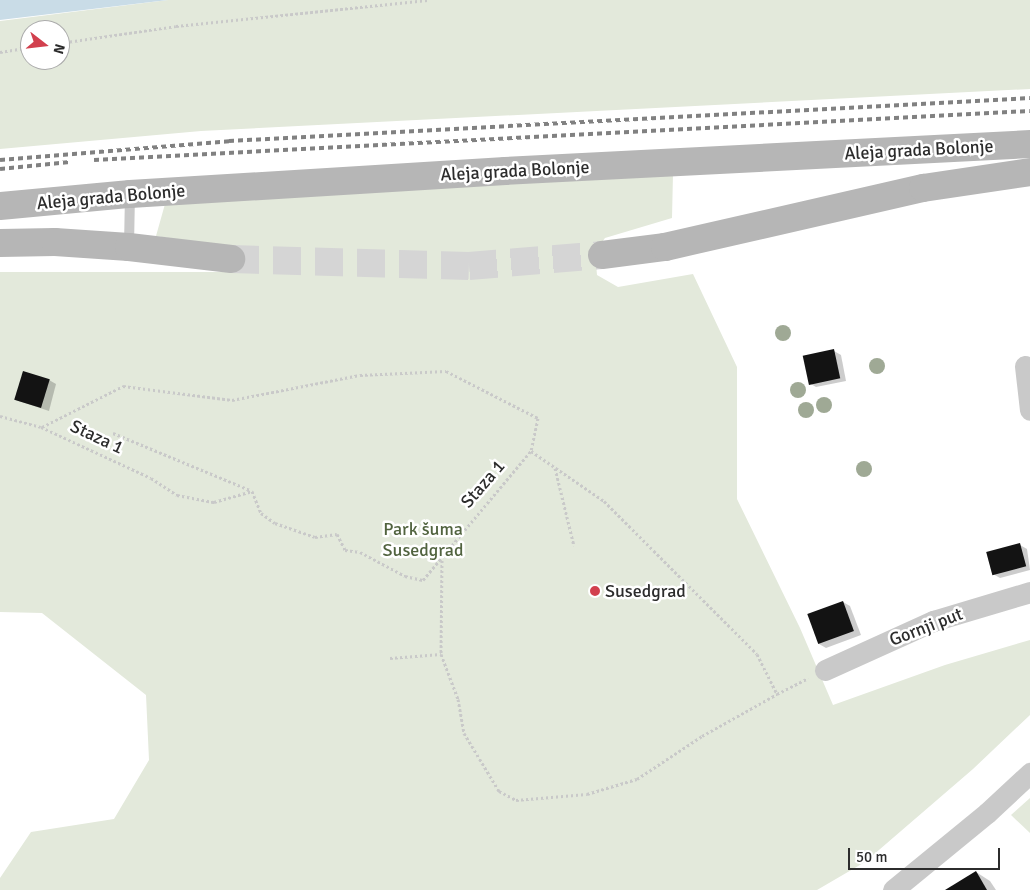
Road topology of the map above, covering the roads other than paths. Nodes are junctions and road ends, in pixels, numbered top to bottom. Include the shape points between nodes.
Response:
1 (1030, 144) edge
2 (1030, 172) edge
3 (130, 194) junction
4 (0, 206) edge
5 (0, 243) edge
6 (129, 248) junction
7 (602, 255) tunnel mouth
8 (231, 259) tunnel mouth
9 (1025, 366) dead end
10 (1030, 410) edge
11 (1030, 592) edge
12 (824, 670) road end
13 (1030, 773) edge
14 (893, 890) edge

1 - 3 main road, Aleja grada Bolonje
2 - 7 main road, Aleja grada Bolonje via 923,188 665,247
3 - 4 main road, Aleja grada Bolonje
3 - 6 lane
5 - 6 main road via 55,242
6 - 8 main road
9 - 10 street
11 - 12 street, Gornji put via 933,621
13 - 14 street

